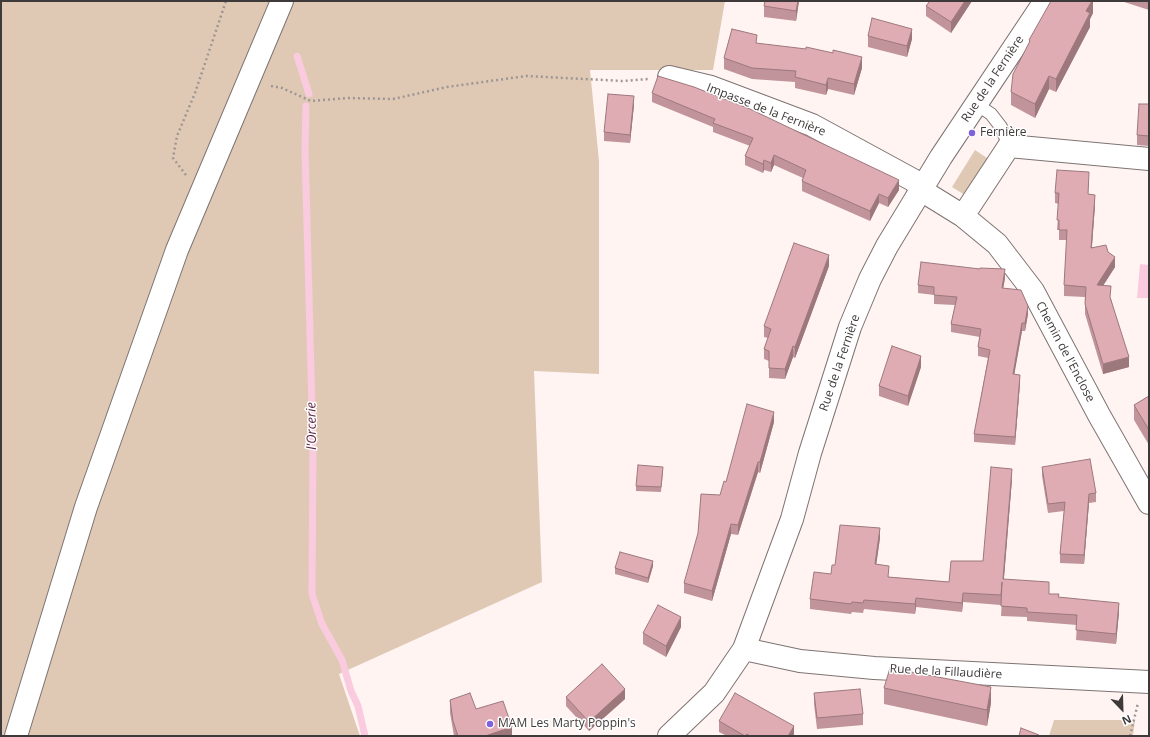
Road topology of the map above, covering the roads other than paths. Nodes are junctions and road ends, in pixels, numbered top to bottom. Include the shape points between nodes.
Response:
1 (282, 1) edge
2 (1045, 1) edge
3 (669, 77) road end
4 (976, 104) junction
5 (1009, 146) junction
6 (1149, 159) edge
7 (922, 188) junction
8 (963, 216) junction
9 (1149, 503) edge
10 (744, 649) junction
11 (1146, 682) edge
12 (16, 736) edge
13 (669, 736) edge

1 - 12 street via 177,250 86,507
2 - 4 street, Rue de la Fernière
3 - 7 street, Impasse de la Fernière via 711,87 812,125 913,180
4 - 5 lane via 991,114 1001,127
4 - 7 street, Rue de la Fernière
5 - 6 street
5 - 8 street
7 - 8 street, Chemin de l'Enclose
7 - 10 street, Rue de la Fernière via 880,259 850,327 792,519
8 - 9 street, Chemin de l'Enclose via 997,244 1033,291
10 - 11 street, Rue de la Fillaudière via 800,661 874,668
10 - 13 street, Rue de la Fernière via 714,693

